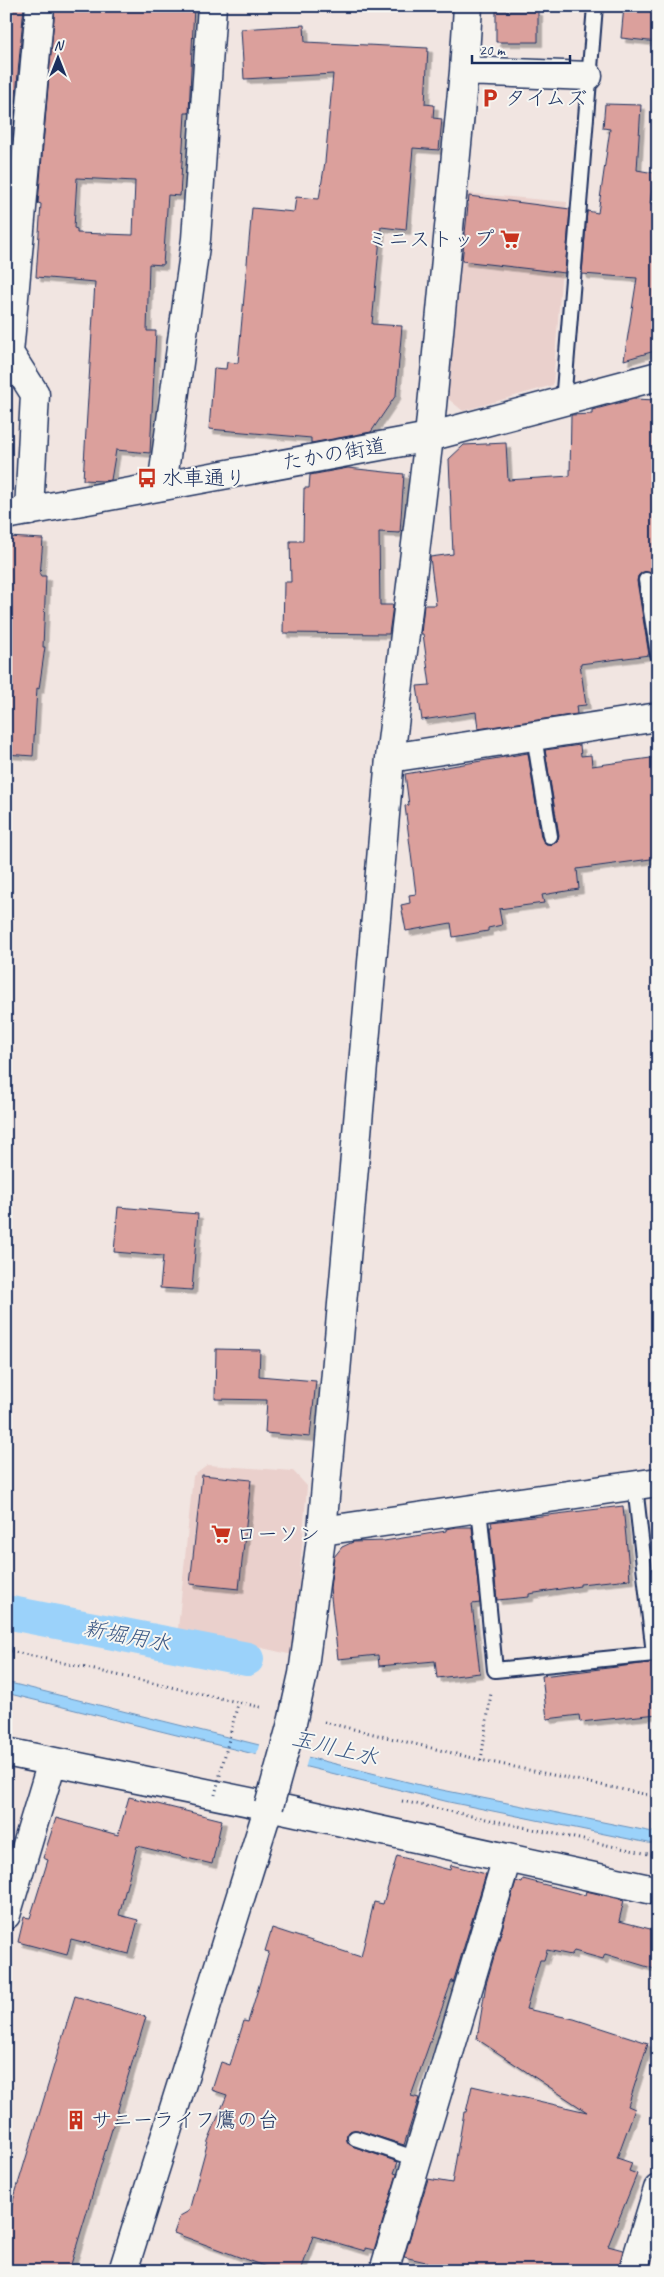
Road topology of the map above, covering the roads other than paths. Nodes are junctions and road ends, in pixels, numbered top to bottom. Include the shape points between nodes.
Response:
1 (40, 6) edge
2 (212, 6) edge
3 (468, 6) edge
4 (595, 6) edge
5 (464, 71) junction
6 (588, 76) junction
7 (658, 376) edge
8 (563, 403) junction
9 (429, 437) junction
10 (162, 486) junction
11 (18, 513) edge
12 (646, 580) dead end
13 (658, 654) edge
14 (658, 717) edge
15 (534, 736) junction
16 (390, 758) junction
17 (550, 836) dead end
18 (647, 1484) edge
19 (479, 1508) junction
20 (322, 1531) junction
21 (6, 1752) edge
22 (52, 1762) junction
23 (269, 1806) junction
24 (507, 1858) junction
25 (658, 1891) edge
26 (6, 1915) edge
27 (354, 2138) dead end
28 (417, 2159) junction
29 (658, 2190) edge
30 (123, 2271) edge
31 (384, 2271) edge
32 (633, 2271) edge

1 - 11 street via 9,353 35,394
2 - 10 street via 196,239
3 - 5 street
4 - 6 lane
5 - 6 street
5 - 9 street
6 - 8 lane
7 - 8 street, たかの街道
8 - 9 street, たかの街道
9 - 10 street, たかの街道
9 - 16 street
10 - 11 street, たかの街道
12 - 13 lane
14 - 15 street
15 - 16 street
15 - 17 lane
16 - 20 street
18 - 19 street
18 - 19 lane via 654,1654 495,1670
19 - 20 street
20 - 23 street, bridge via 303,1674
21 - 22 street
22 - 23 street
22 - 26 street
23 - 24 street
23 - 30 street
24 - 25 street
24 - 28 street
27 - 28 lane
28 - 31 street
29 - 32 street

